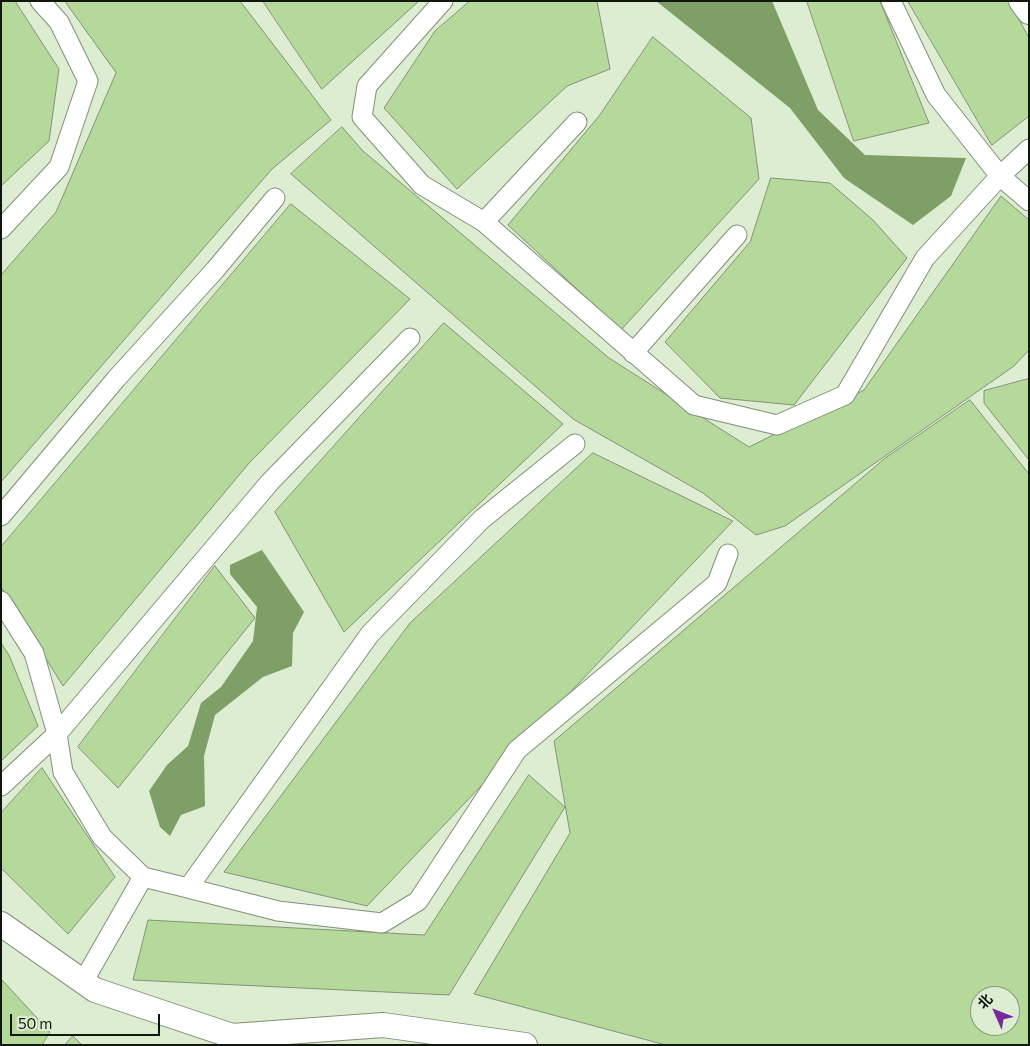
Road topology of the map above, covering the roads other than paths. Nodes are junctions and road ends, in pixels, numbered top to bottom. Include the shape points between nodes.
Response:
1 (40, 1) edge
2 (443, 1) edge
3 (891, 1) edge
4 (1021, 1) edge
5 (1029, 12) edge
6 (577, 122) dead end
7 (1029, 149) edge
8 (1000, 176) junction
9 (275, 198) dead end
10 (1029, 201) edge
11 (484, 222) junction
12 (1, 229) edge
13 (737, 235) dead end
14 (410, 338) dead end
15 (633, 353) junction
16 (575, 444) dead end
17 (1, 516) edge
18 (728, 554) dead end
19 (1, 601) edge
20 (57, 734) junction
21 (1, 786) edge
22 (143, 877) junction
23 (188, 888) junction
24 (1, 924) edge
25 (83, 982) junction
26 (526, 1045) edge

1 - 12 street via 59,22 88,81 60,167
2 - 11 street via 367,86 362,117 422,185
3 - 8 street via 936,94
4 - 5 street
6 - 11 street
7 - 8 street
8 - 10 street
8 - 15 street via 925,258 844,395 777,425 694,405
9 - 17 street
11 - 15 street
13 - 15 street
14 - 20 street via 270,482
16 - 23 street via 482,519 370,634
18 - 23 street via 717,583 517,750 418,901 411,906 382,923 278,911
19 - 20 street via 34,653
20 - 21 street
20 - 22 street via 63,772 102,837
22 - 23 street
22 - 25 street
24 - 25 street
25 - 26 street via 95,990 232,1036 382,1025

